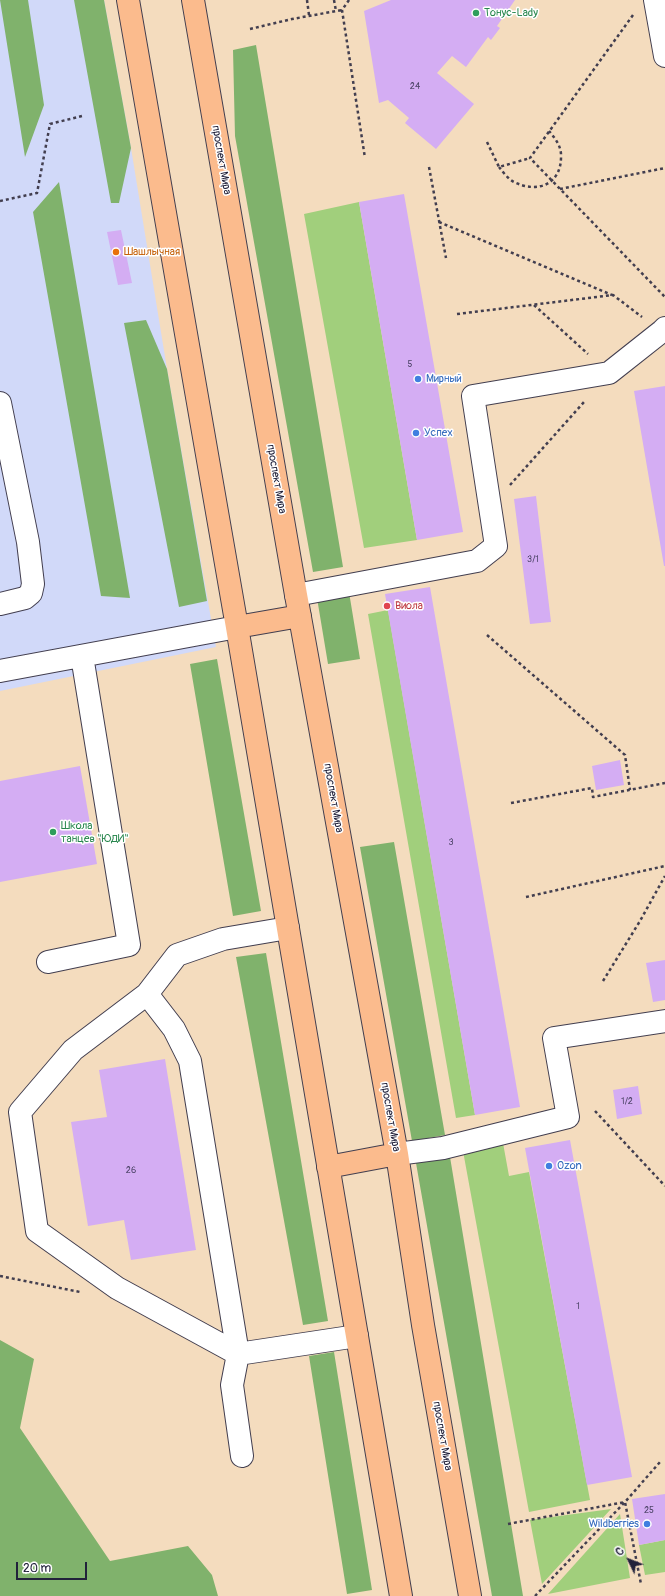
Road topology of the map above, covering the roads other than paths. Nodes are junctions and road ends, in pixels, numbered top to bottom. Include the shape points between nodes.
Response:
1 (128, 0) edge
2 (193, 0) edge
3 (655, 0) edge
4 (665, 56) edge
5 (664, 330) edge
6 (0, 403) edge
7 (296, 595) junction
8 (0, 604) edge
9 (300, 616) junction
10 (237, 627) junction
11 (82, 656) junction
12 (0, 670) edge
13 (288, 928) junction
14 (48, 962) dead end
15 (147, 994) junction
16 (665, 1021) edge
17 (397, 1154) junction
18 (328, 1167) junction
19 (358, 1336) junction
20 (238, 1354) junction
21 (242, 1456) dead end
22 (401, 1596) edge
23 (470, 1596) edge

1 - 10 main road
2 - 7 main road, проспект Мира
3 - 4 lane
5 - 7 lane via 609,373 473,396 496,546 477,561
6 - 8 lane via 28,542 33,584 31,593 25,598
7 - 9 main road, проспект Мира
9 - 10 main road
9 - 17 main road, проспект Мира
10 - 11 lane
10 - 13 main road
11 - 12 lane
11 - 14 lane via 129,945
13 - 15 lane via 223,939 177,955
13 - 18 main road
15 - 20 lane via 174,1029 190,1061
15 - 20 lane via 73,1050 20,1112 37,1231 117,1288
16 - 17 lane via 554,1038 568,1117 443,1148
17 - 18 main road
17 - 23 main road, проспект Мира via 422,1325
18 - 19 main road
19 - 20 lane
19 - 22 main road
20 - 21 lane via 232,1386

